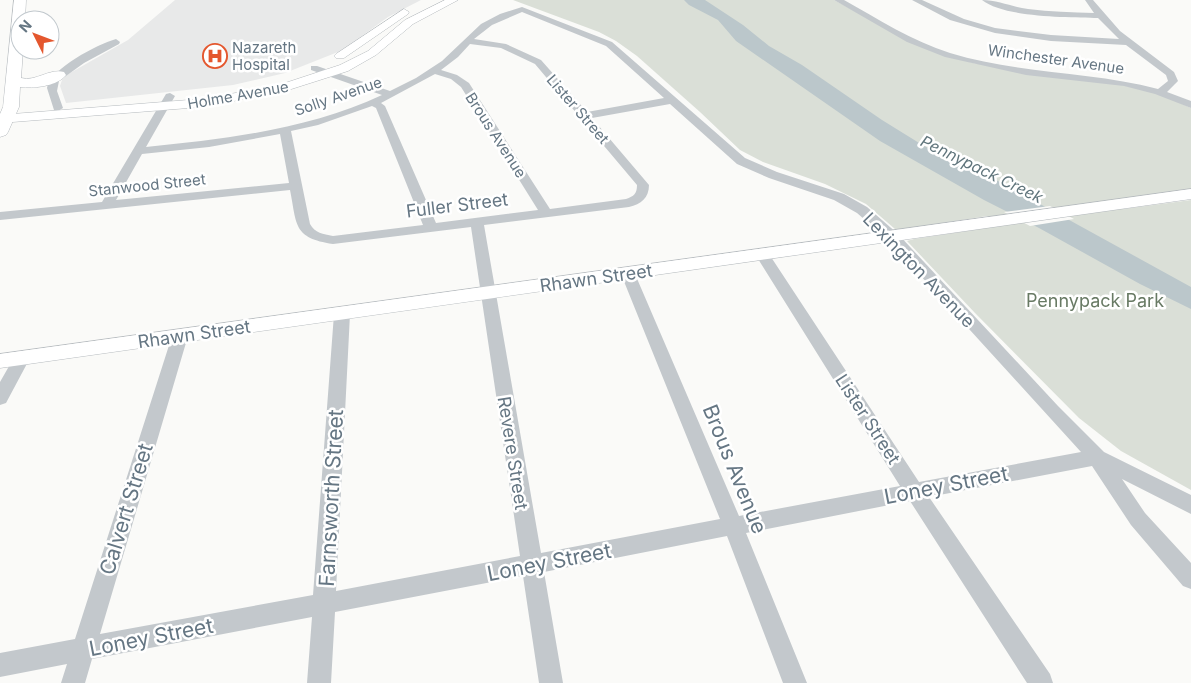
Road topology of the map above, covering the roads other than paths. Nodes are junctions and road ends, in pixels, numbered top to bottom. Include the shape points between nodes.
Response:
1 (20, 0) edge
2 (453, 0) edge
3 (838, 0) edge
4 (845, 0) edge
5 (916, 0) edge
6 (986, 0) edge
7 (1089, 0) edge
8 (413, 7) dead end
9 (522, 9) joint
10 (1099, 16) junction
11 (888, 26) junction
12 (467, 41) junction
13 (116, 42) dead end
14 (1126, 42) junction
15 (314, 68) junction
16 (434, 70) junction
17 (331, 73) junction
18 (59, 75) junction
19 (13, 80) junction
20 (1162, 91) junction
21 (390, 94) junction
22 (673, 100) junction
23 (167, 101) junction
24 (1191, 101) edge
25 (371, 102) junction
26 (1191, 105) edge
27 (58, 108) junction
28 (584, 116) junction
29 (3, 119) edge
30 (285, 129) junction
31 (138, 151) junction
32 (297, 186) junction
33 (1191, 194) edge
34 (618, 204) joint
35 (107, 205) junction
36 (546, 213) junction
37 (0, 216) edge
38 (477, 222) junction
39 (430, 227) junction
40 (893, 237) junction
41 (762, 254) junction
42 (628, 274) junction
43 (487, 293) junction
44 (342, 314) junction
45 (180, 336) junction
46 (22, 358) junction
47 (0, 361) edge
48 (0, 398) edge
49 (1097, 457) junction
50 (914, 491) junction
51 (1191, 505) edge
52 (733, 526) junction
53 (532, 565) junction
54 (1191, 579) edge
55 (324, 605) junction
56 (83, 650) junction
57 (0, 665) edge
58 (73, 683) edge
59 (319, 683) edge
60 (551, 683) edge
61 (795, 683) edge
62 (1042, 683) edge

1 - 19 highway
2 - 17 main road, Holme Avenue via 421,14 372,53
3 - 11 street, Winchester Avenue
4 - 11 street, Winchester Avenue
5 - 14 street via 960,20 993,30 1047,38
6 - 10 street via 1020,12
7 - 10 street
8 - 15 main road, Holme Avenue via 356,47
9 - 12 street, Solly Avenue via 484,26
9 - 22 street, Lexington Avenue via 609,44
10 - 14 street
11 - 20 street, Winchester Avenue via 910,40 948,55 1014,69 1110,80
12 - 16 street, Solly Avenue via 454,56
12 - 28 street, Lister Street via 503,46 538,62
13 - 18 street
14 - 20 street via 1170,74 1173,81
15 - 17 street
15 - 23 main road, Holme Avenue via 270,81
16 - 21 street, Solly Avenue
16 - 36 street, Brous Avenue via 465,85
17 - 21 street
17 - 23 main road, Holme Avenue via 250,96
18 - 19 highway via 32,83
18 - 27 street via 52,84
19 - 29 highway
20 - 24 street, Winchester Avenue
20 - 26 street, Winchester Avenue
21 - 25 street, Solly Avenue
22 - 28 street
22 - 40 street, Lexington Avenue via 741,161 839,197 862,210
23 - 27 main road, Holme Avenue
23 - 29 main road, Holme Avenue via 91,112
23 - 31 street
25 - 30 street, Solly Avenue
25 - 39 street via 380,106
27 - 29 main road, Holme Avenue
28 - 34 street, Lister Street via 643,185 638,199
30 - 31 street, Solly Avenue via 209,144
30 - 32 street
31 - 35 street
32 - 35 street, Stanwood Street
32 - 39 street, Fuller Street via 305,228 311,235 334,240
33 - 40 main road, Rhawn Street
34 - 36 street, Fuller Street
35 - 37 street, Stanwood Street
36 - 38 street, Fuller Street
38 - 39 street, Fuller Street
38 - 43 street, Revere Street
40 - 41 main road, Rhawn Street
40 - 49 street, Lexington Avenue
41 - 42 main road, Rhawn Street
41 - 50 street, Lister Street
42 - 43 main road, Rhawn Street
42 - 52 street, Brous Avenue
43 - 44 main road, Rhawn Street
43 - 53 street, Revere Street
44 - 45 main road, Rhawn Street
44 - 55 street, Farnsworth Street
45 - 46 main road, Rhawn Street
45 - 56 street, Calvert Street
46 - 47 main road, Rhawn Street
46 - 48 street
49 - 50 street, Loney Street
49 - 51 street, Lexington Avenue
49 - 54 street via 1138,519
50 - 52 street, Loney Street
50 - 62 street, Lister Street
52 - 53 street, Loney Street
52 - 61 street, Brous Avenue
53 - 55 street, Loney Street
53 - 60 street, Revere Street
55 - 56 street, Loney Street
55 - 59 street, Farnsworth Street
56 - 57 street, Loney Street
56 - 58 street, Calvert Street

